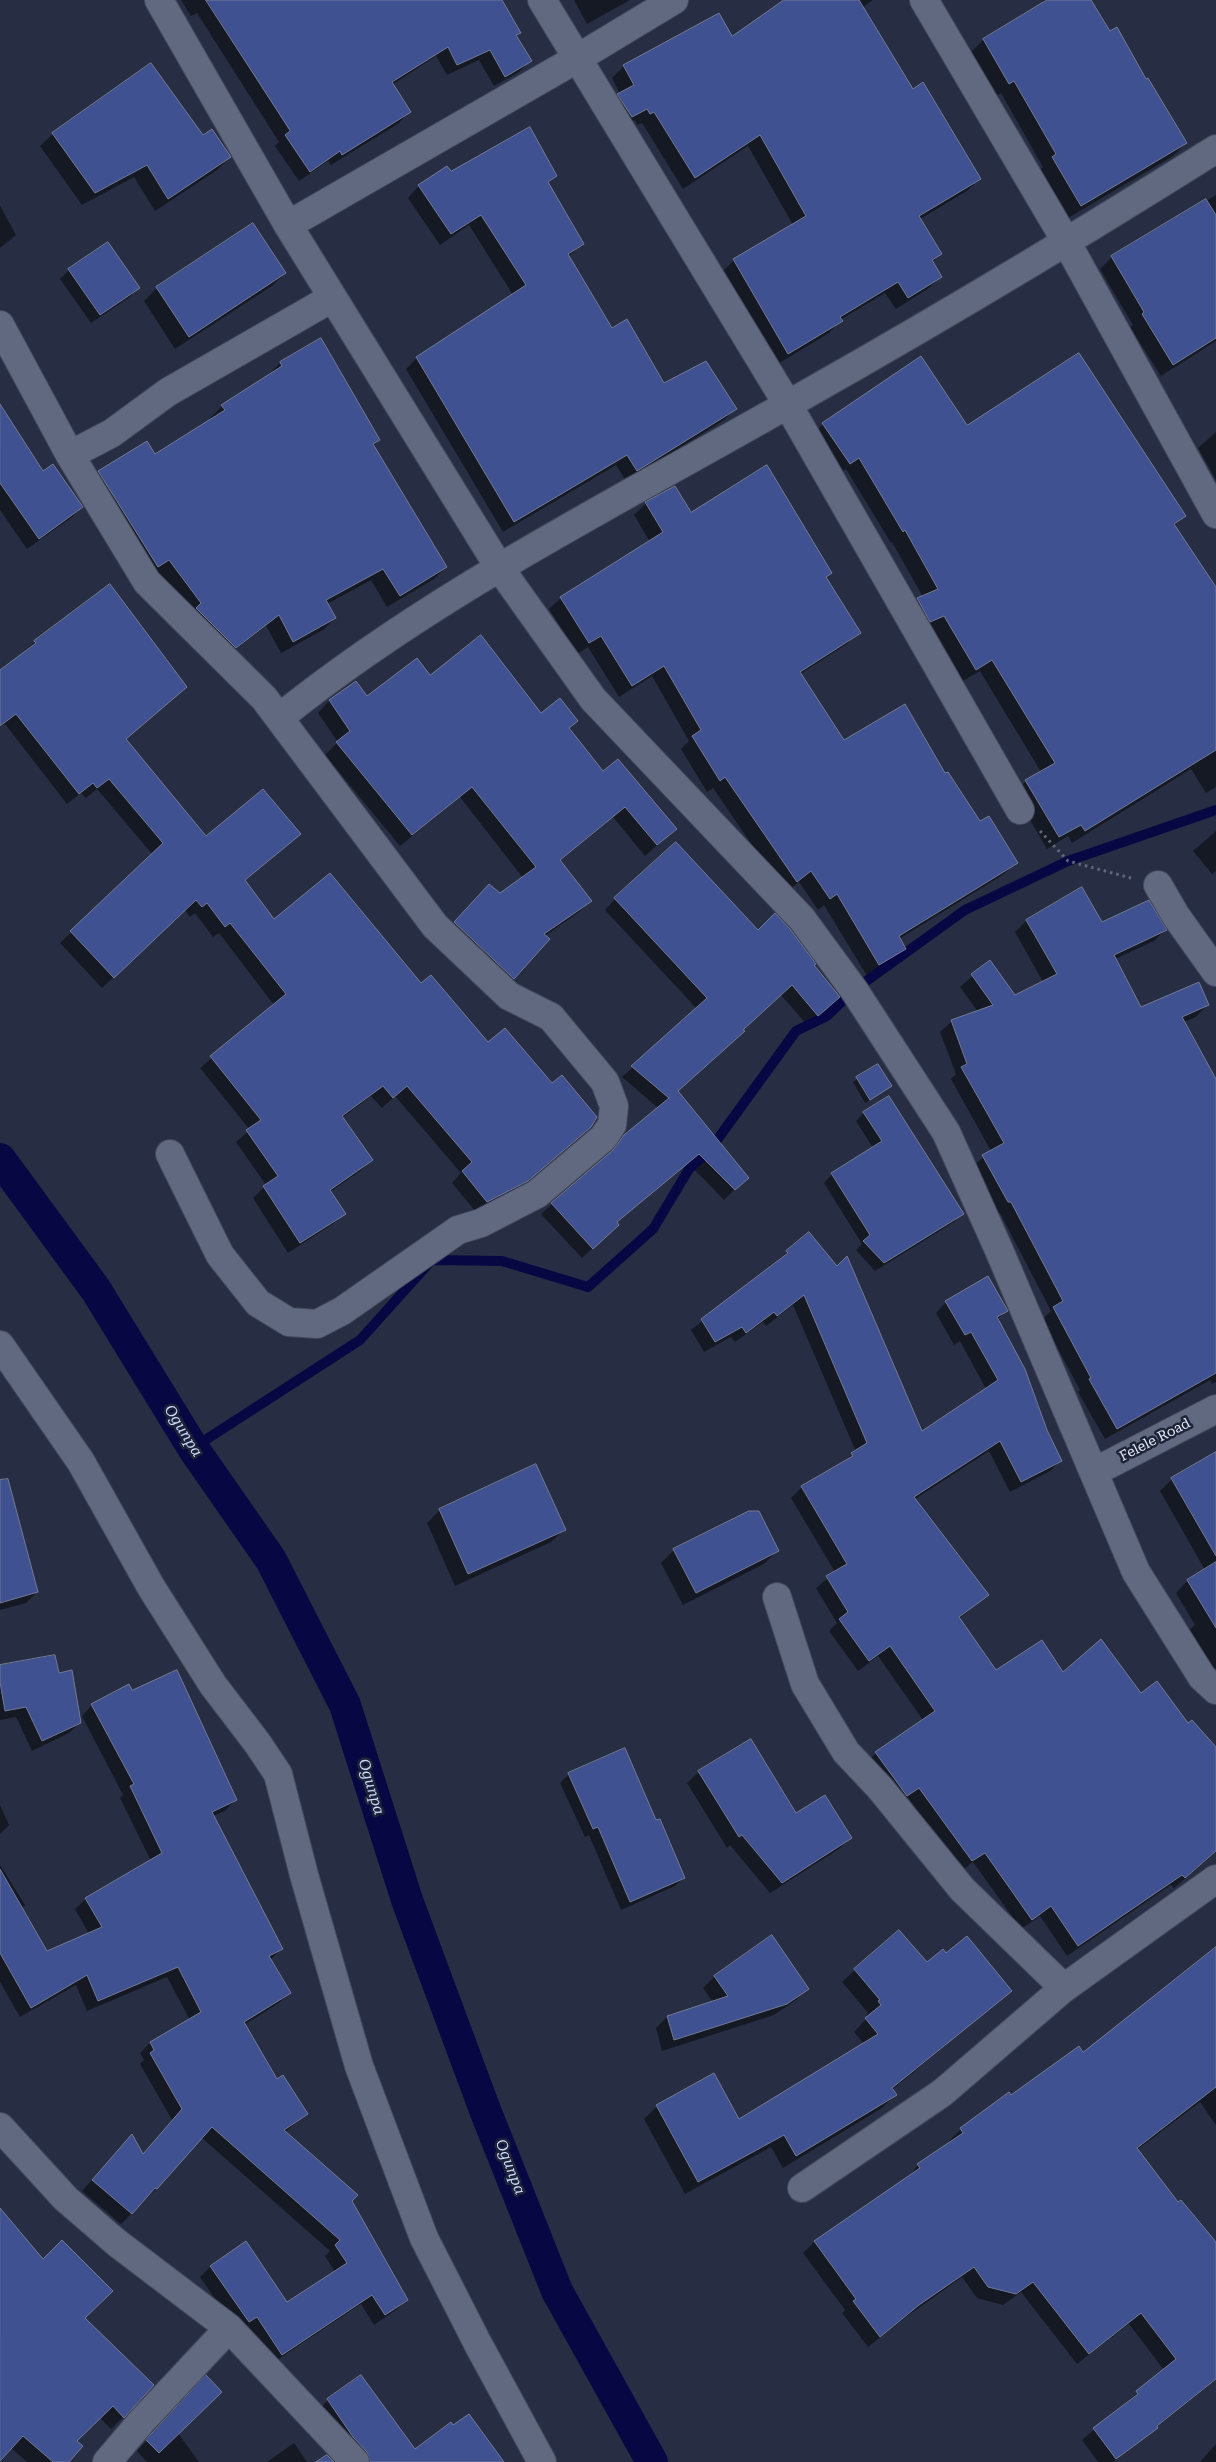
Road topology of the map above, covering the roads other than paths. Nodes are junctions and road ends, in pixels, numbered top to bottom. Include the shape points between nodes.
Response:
1 (159, 0) edge
2 (542, 0) edge
3 (674, 0) edge
4 (924, 0) edge
5 (578, 58) junction
6 (1216, 149) edge
7 (288, 226) junction
8 (1067, 243) junction
9 (332, 298) junction
10 (0, 325) edge
11 (8, 356) edge
12 (788, 405) junction
13 (70, 455) junction
14 (1216, 514) edge
15 (499, 567) junction
16 (279, 718) junction
17 (1020, 810) road end
18 (1158, 885) road end
19 (1216, 972) edge
20 (170, 1154) dead end
21 (0, 1345) edge
22 (1216, 1409) edge
23 (1094, 1472) junction
24 (778, 1597) dead end
25 (1216, 1690) edge
26 (1216, 1879) edge
27 (1064, 1988) junction
28 (0, 2127) edge
29 (802, 2188) dead end
30 (229, 2328) junction
31 (107, 2462) edge
32 (355, 2462) edge
33 (542, 2462) edge

1 - 7 street
2 - 5 street
3 - 5 street
4 - 8 street
5 - 7 street
5 - 12 street
6 - 8 street
7 - 9 street
8 - 12 street
8 - 14 street
9 - 13 street via 168,392 112,433
9 - 15 street
10 - 11 street
11 - 13 street
12 - 15 street
12 - 17 street
13 - 16 street via 147,582 264,698
15 - 16 street via 329,678
15 - 23 street via 593,699 802,919 854,990 946,1132
16 - 20 street via 435,926 509,996 551,1017 606,1082 614,1106 612,1126 603,1138 537,1194 481,1223 458,1230 342,1311 317,1324 289,1322 258,1303 220,1255
18 - 19 street
21 - 33 street via 81,1462 151,1587 213,1685 278,1774 358,2066 424,2238
22 - 23 street, Felele Road
23 - 25 street via 1136,1572 1202,1677
24 - 27 street via 805,1684 846,1752 880,1788 962,1889
26 - 27 street
27 - 29 street via 942,2093
28 - 30 street via 66,2199 116,2243
30 - 31 street
30 - 32 street

